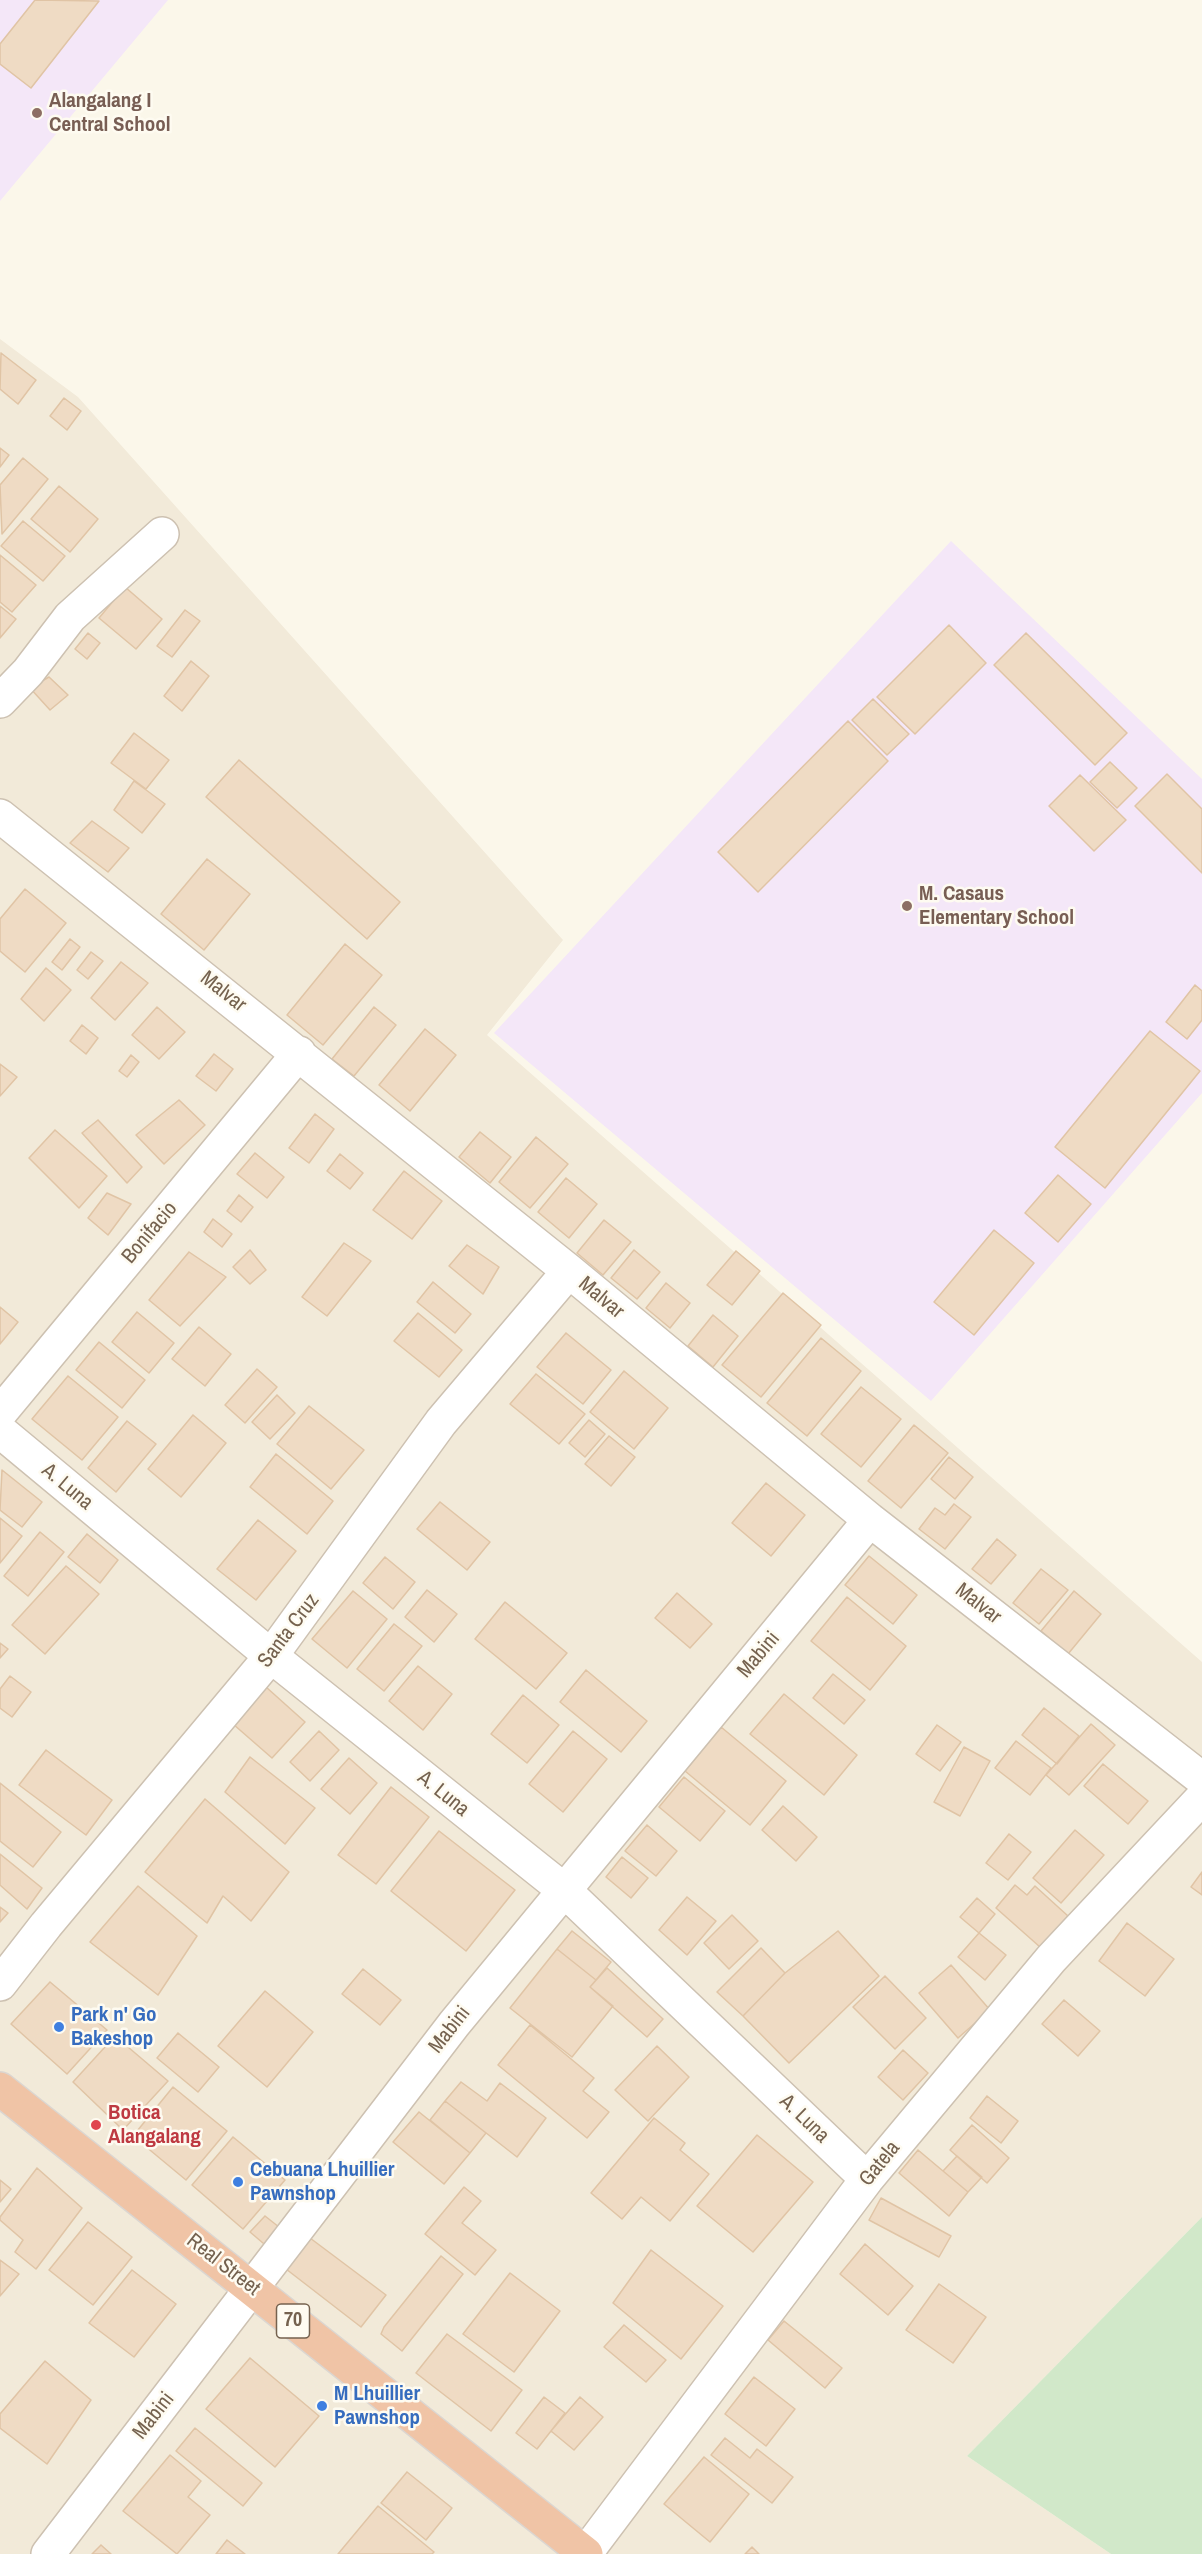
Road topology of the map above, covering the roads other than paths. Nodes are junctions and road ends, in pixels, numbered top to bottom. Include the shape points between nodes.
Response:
1 (162, 534) dead end
2 (0, 701) edge
3 (0, 816) edge
4 (299, 1053) junction
5 (568, 1271) junction
6 (0, 1413) edge
7 (0, 1431) edge
8 (870, 1520) junction
9 (271, 1656) junction
10 (1202, 1779) edge
11 (1202, 1798) edge
12 (564, 1890) junction
13 (0, 1984) edge
14 (0, 2089) edge
15 (867, 2179) junction
16 (253, 2289) junction
17 (48, 2554) edge
18 (585, 2554) edge

1 - 2 street via 70,617
3 - 4 street, Malvar
4 - 5 street, Malvar
4 - 6 street, Bonifacio
5 - 8 street, Malvar
5 - 9 street, Santa Cruz via 441,1422
7 - 9 street, A. Luna
8 - 10 street, Malvar
8 - 12 street, Mabini
9 - 12 street, A. Luna
9 - 13 street, Santa Cruz
11 - 15 street, Gatela via 1051,1959
12 - 15 street, A. Luna
12 - 16 street, Mabini via 454,2024
14 - 16 highway, Real Street / 70
15 - 18 street, Gatela
16 - 17 street, Mabini
16 - 18 highway, Real Street / 70

